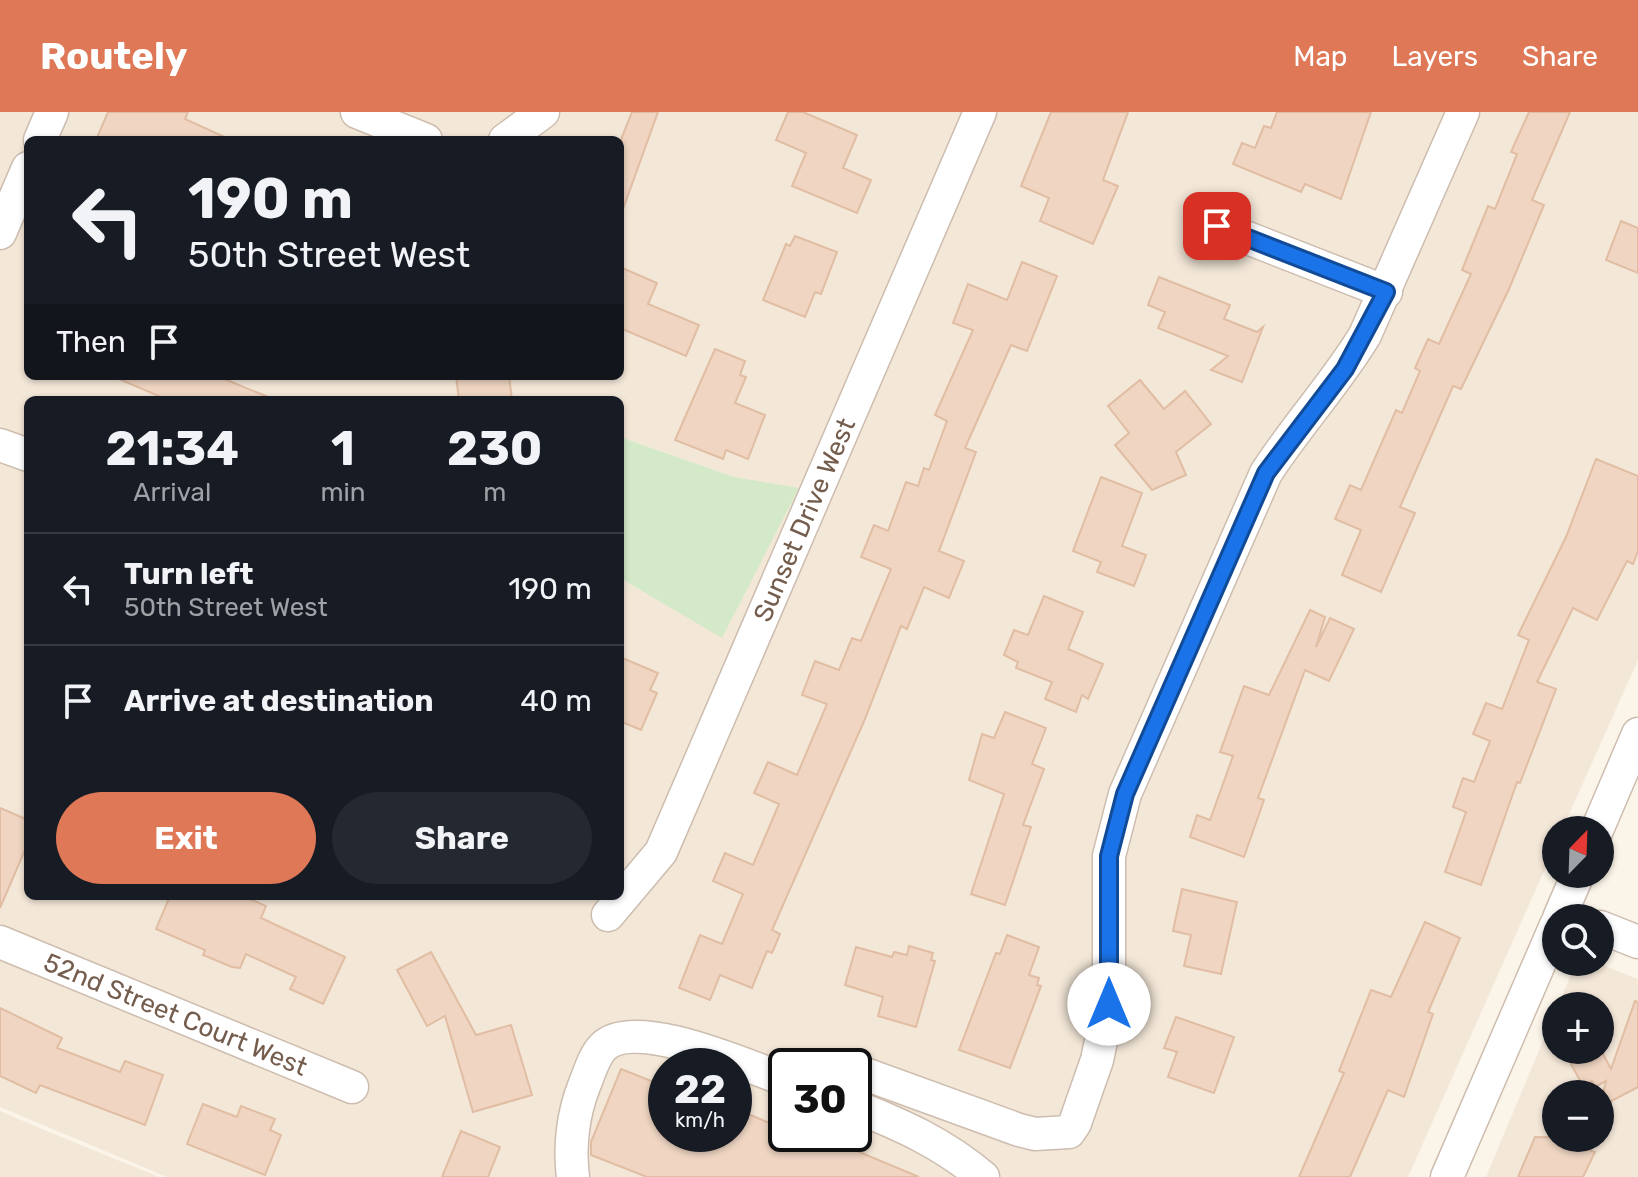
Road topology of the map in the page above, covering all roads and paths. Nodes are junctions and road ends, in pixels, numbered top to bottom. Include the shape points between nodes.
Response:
1 (52, 112) edge
2 (357, 112) edge
3 (543, 112) edge
4 (980, 112) edge
5 (1463, 112) edge
6 (42, 136) edge
7 (416, 136) edge
8 (513, 136) edge
9 (24, 177) edge
10 (1217, 226) dead end
11 (0, 233) edge
12 (1386, 292) junction
13 (0, 445) edge
14 (24, 454) edge
15 (1638, 734) edge
16 (1603, 816) edge
17 (624, 896) edge
18 (621, 900) edge
19 (608, 915) dead end
20 (1614, 933) edge
21 (0, 942) edge
22 (1638, 942) edge
23 (1542, 967) edge
24 (768, 1074) edge
25 (872, 1076) edge
26 (352, 1087) dead end
27 (872, 1113) edge
28 (573, 1177) edge
29 (983, 1177) edge
30 (1447, 1177) edge

1 - 6 street
2 - 7 street
3 - 8 street
4 - 17 street, Sunset Drive West via 661,852
5 - 12 street
9 - 11 street
10 - 12 street
12 - 25 street via 1345,369 1266,473 1125,794 1109,856 1109,1004 1075,1123 1069,1132 1019,1130
13 - 14 street
15 - 16 street
18 - 19 street, Sunset Drive West
20 - 22 street
21 - 26 street, 52nd Street Court West
23 - 30 street
24 - 28 street via 688,1045 617,1037 602,1048 578,1101 570,1157
27 - 29 street via 949,1149

